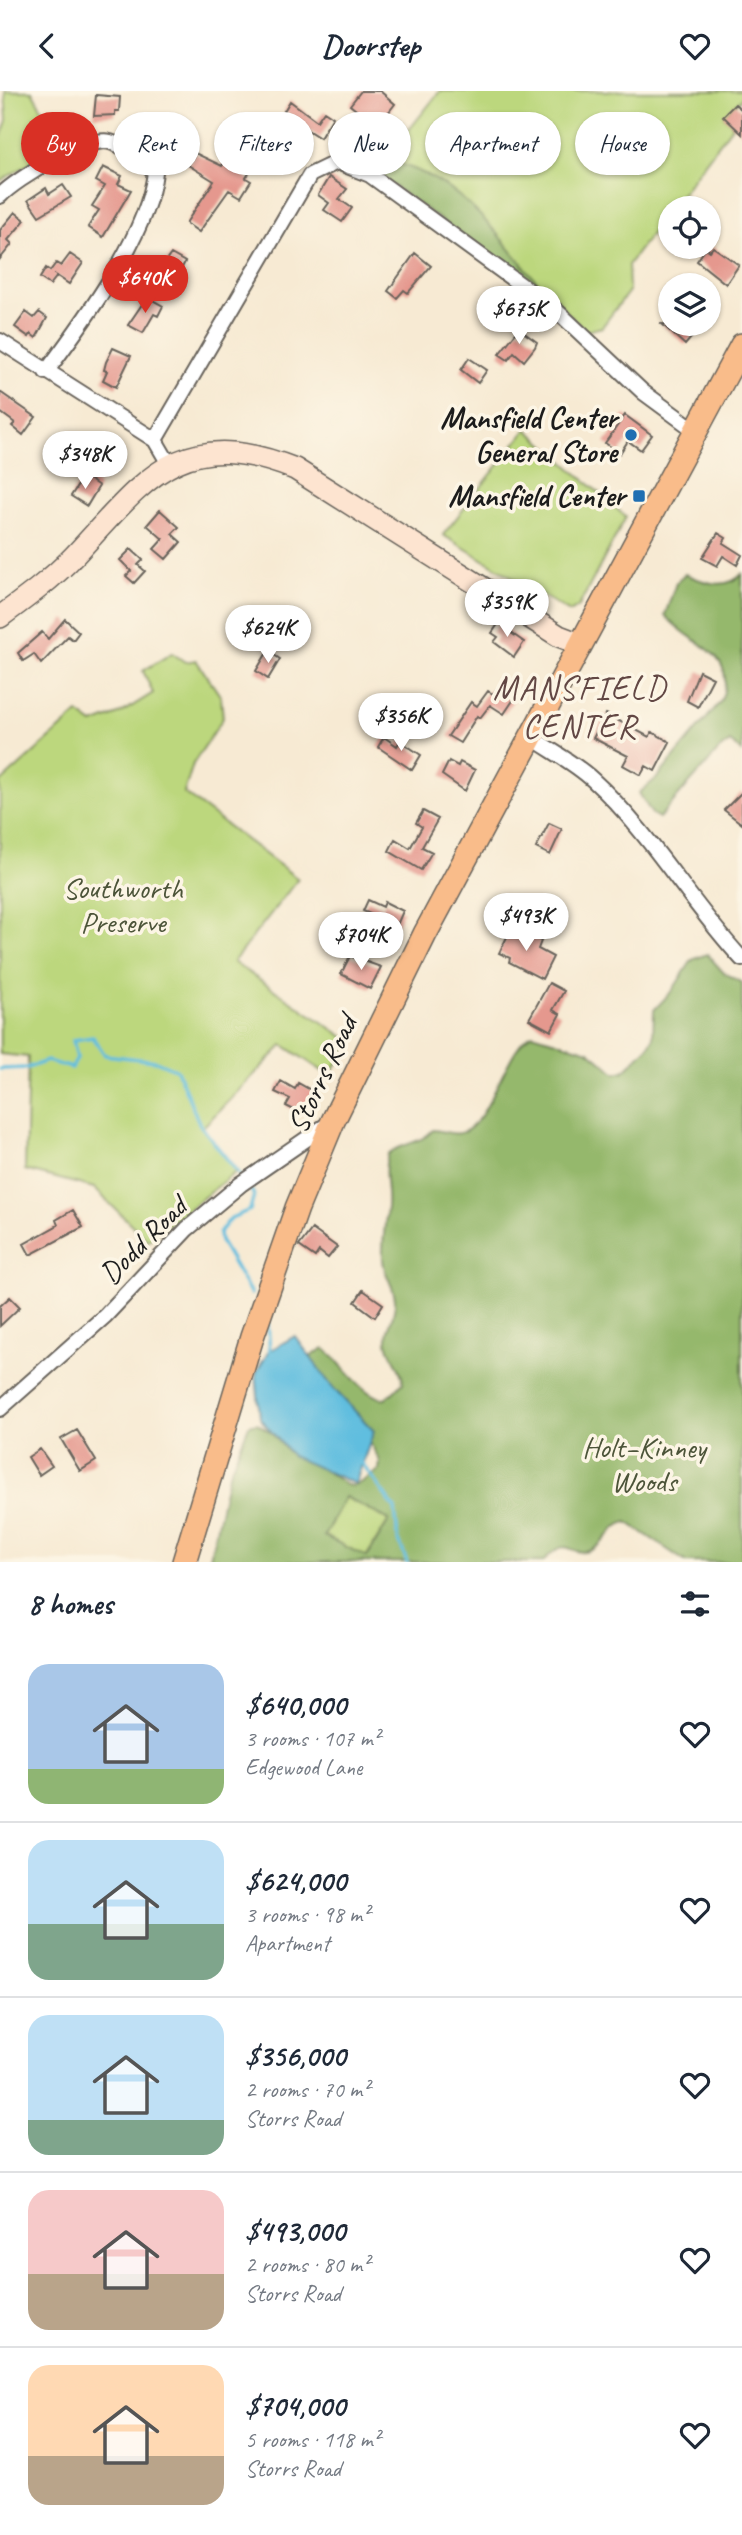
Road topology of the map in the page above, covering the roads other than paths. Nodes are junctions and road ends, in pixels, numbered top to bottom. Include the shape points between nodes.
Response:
1 (0, 197) edge
2 (0, 341) edge
3 (742, 345) edge
4 (46, 372) junction
5 (696, 431) junction
6 (155, 440) junction
7 (169, 464) junction
8 (0, 617) edge
9 (580, 644) junction
10 (531, 737) junction
11 (742, 959) edge
12 (333, 1122) junction
13 (0, 1409) edge
14 (184, 1562) edge

1 - 4 street via 89,142 109,141 140,157 155,172 153,194 132,237 86,319
2 - 4 street
3 - 5 main road, Storrs Road
4 - 6 street
5 - 6 street via 643,392 558,313 370,175 337,162 310,175
5 - 9 main road, Storrs Road
6 - 7 street
7 - 8 main road via 126,497 60,570
7 - 9 main road via 196,456 238,454 295,469 559,636
9 - 10 main road, Storrs Road
10 - 11 street via 593,779 654,846 712,927
10 - 12 main road, Storrs Road via 425,934
12 - 13 street, Dodd Road via 241,1184 187,1229 104,1316
12 - 14 main road, Storrs Road via 261,1311

